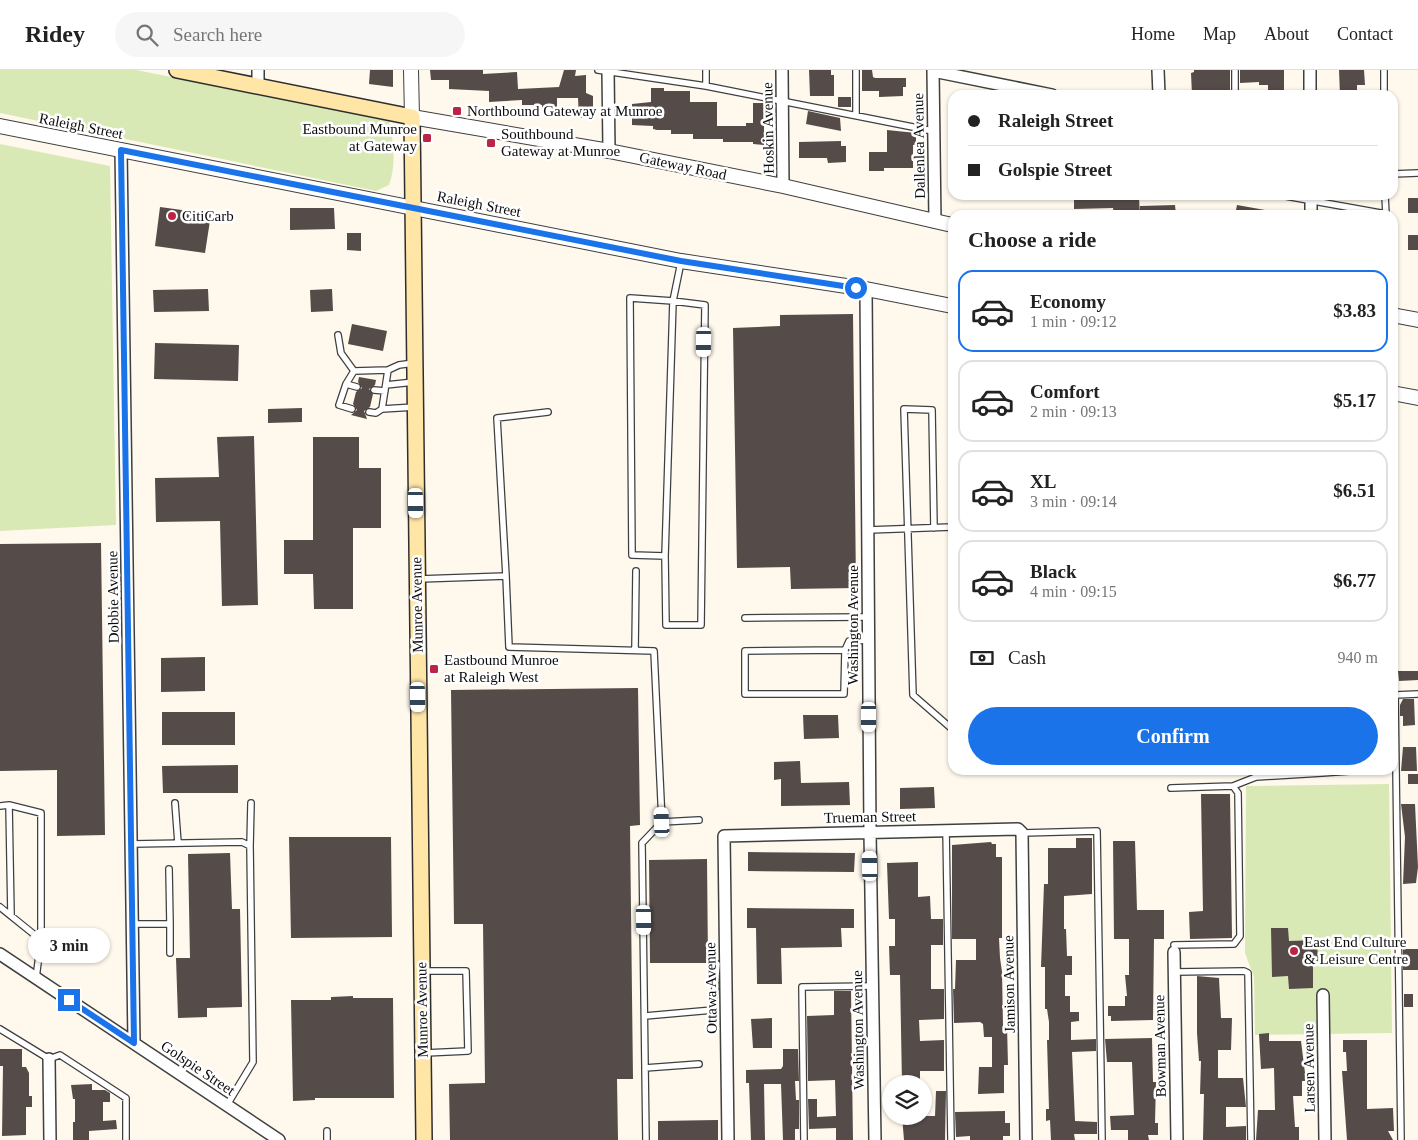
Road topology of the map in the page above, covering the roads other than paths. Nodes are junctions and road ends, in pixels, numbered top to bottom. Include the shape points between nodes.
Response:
1 (177, 70) edge
2 (258, 70) edge
3 (411, 70) edge
4 (706, 70) edge
5 (782, 70) edge
6 (856, 70) edge
7 (1158, 70) edge
8 (1235, 70) edge
9 (1310, 70) edge
10 (1384, 70) edge
11 (604, 71) edge
12 (933, 71) edge
13 (258, 86) junction
14 (706, 86) junction
15 (1027, 90) edge
16 (1159, 90) edge
17 (1236, 90) edge
18 (1310, 90) edge
19 (1384, 90) edge
20 (782, 100) junction
21 (856, 115) junction
22 (412, 117) junction
23 (0, 126) edge
24 (934, 131) junction
25 (121, 150) junction
26 (609, 151) junction
27 (1418, 173) edge
28 (1398, 174) edge
29 (784, 186) junction
30 (1320, 200) edge
31 (412, 208) junction
32 (1367, 210) edge
33 (935, 222) junction
34 (948, 224) edge
35 (681, 261) junction
36 (866, 289) junction
37 (673, 302) junction
38 (948, 305) edge
39 (1398, 316) edge
40 (1418, 320) edge
41 (338, 335) dead end
42 (414, 363) junction
43 (388, 370) junction
44 (354, 371) junction
45 (414, 382) junction
46 (346, 384) junction
47 (357, 387) dead end
48 (385, 388) junction
49 (374, 390) dead end
50 (1398, 394) edge
51 (1418, 398) edge
52 (415, 407) junction
53 (352, 409) dead end
54 (382, 409) junction
55 (369, 412) dead end
56 (548, 412) dead end
57 (948, 527) edge
58 (934, 528) junction
59 (908, 529) junction
60 (868, 530) junction
61 (665, 556) junction
62 (636, 571) dead end
63 (506, 576) junction
64 (417, 580) junction
65 (868, 617) junction
66 (745, 618) dead end
67 (868, 640) junction
68 (635, 650) junction
69 (845, 650) junction
70 (1418, 694) edge
71 (1398, 695) edge
72 (948, 726) edge
73 (1278, 775) edge
74 (1396, 775) edge
75 (1256, 777) joint
76 (1233, 786) junction
77 (1171, 788) dead end
78 (175, 803) dead end
79 (251, 803) dead end
80 (0, 806) edge
81 (10, 806) junction
82 (699, 820) dead end
83 (662, 822) junction
84 (946, 830) junction
85 (1020, 831) junction
86 (870, 832) junction
87 (724, 836) joint
88 (178, 843) junction
89 (132, 844) junction
90 (250, 846) junction
91 (169, 869) dead end
92 (0, 908) edge
93 (11, 915) junction
94 (134, 924) junction
95 (170, 924) junction
96 (41, 940) junction
97 (1174, 949) joint
98 (170, 953) dead end
99 (0, 954) edge
100 (717, 964) dead end
101 (422, 971) junction
102 (1174, 972) junction
103 (36, 978) junction
104 (872, 986) junction
105 (1323, 995) dead end
106 (645, 1016) junction
107 (0, 1029) edge
108 (134, 1043) junction
109 (423, 1053) junction
110 (49, 1058) junction
111 (700, 1064) dead end
112 (645, 1068) junction
113 (227, 1105) junction
114 (327, 1131) dead end
115 (50, 1140) edge
116 (126, 1140) edge
117 (279, 1140) edge
118 (327, 1140) edge
119 (424, 1140) edge
120 (646, 1140) edge
121 (728, 1140) edge
122 (804, 1140) edge
123 (875, 1140) edge
124 (951, 1140) edge
125 (1026, 1140) edge
126 (1102, 1140) edge
127 (1177, 1140) edge
128 (1251, 1140) edge
129 (1325, 1140) edge
130 (1400, 1140) edge

1 - 13 main road, Gateway Road
2 - 13 street
3 - 22 street, Munroe Avenue
4 - 14 lane
5 - 20 street, Hoskin Avenue
6 - 21 lane
7 - 16 street
8 - 17 lane
9 - 18 street
10 - 19 lane
11 - 14 lane
11 - 26 street
12 - 15 street
12 - 24 street, Dallenlea Avenue
13 - 22 main road, Gateway Road
14 - 20 lane
20 - 21 lane
20 - 29 street, Hoskin Avenue
21 - 24 lane
22 - 26 street, Gateway Road
22 - 31 main road, Munroe Avenue
23 - 25 street, Raleigh Street
24 - 33 street, Dallenlea Avenue
25 - 31 street, Raleigh Street
25 - 89 street, Dobbie Avenue
26 - 29 street, Gateway Road
27 - 28 lane
29 - 33 street, Gateway Road
30 - 32 lane
31 - 35 street, Raleigh Street
31 - 42 main road, Munroe Avenue
33 - 34 street, Gateway Road
35 - 36 street, Raleigh Street
35 - 37 lane
36 - 38 street, Raleigh Street
36 - 60 street, Washington Avenue
37 - 61 lane
37 - 61 lane via 630,298 632,555
37 - 61 lane via 705,305 701,625 666,625
39 - 40 street
41 - 44 lane via 341,353
42 - 43 lane via 399,364
42 - 45 main road, Munroe Avenue
43 - 44 lane
43 - 48 lane
44 - 46 lane
45 - 48 lane
45 - 52 main road, Munroe Avenue
46 - 47 lane
46 - 53 lane via 339,406
48 - 49 lane
48 - 54 lane
50 - 51 street
52 - 54 lane
52 - 64 main road, Munroe Avenue
54 - 55 lane via 376,413
56 - 63 lane via 497,418
57 - 58 lane
58 - 59 lane
58 - 59 lane via 932,410 904,409
59 - 60 lane
59 - 72 lane via 913,695
60 - 65 street, Washington Avenue
62 - 68 lane
63 - 64 lane
63 - 68 lane via 508,647
64 - 101 main road, Munroe Avenue
65 - 66 lane
65 - 67 street, Washington Avenue
67 - 69 lane via 849,641
67 - 86 street, Washington Avenue
68 - 83 lane via 654,651
69 - 69 lane via 844,694 745,694 745,651
70 - 71 lane
73 - 75 lane
74 - 130 lane
75 - 76 lane
76 - 77 lane
76 - 97 lane via 1238,793 1240,936 1234,944
78 - 88 lane
79 - 90 lane
80 - 81 lane
81 - 93 lane
81 - 96 lane via 41,813
82 - 83 lane
83 - 106 lane via 642,843
84 - 85 street, Trueman Street
84 - 86 street, Trueman Street
84 - 124 lane
85 - 125 street, Jamison Avenue
85 - 126 lane via 1097,831
86 - 87 street, Trueman Street
86 - 104 street, Washington Avenue
87 - 121 street, Ottawa Avenue
88 - 89 lane
88 - 90 lane via 242,842
89 - 94 street, Dobbie Avenue
90 - 113 lane via 253,1062
91 - 95 lane
92 - 93 lane
93 - 96 lane
94 - 95 lane
94 - 108 street, Dobbie Avenue
95 - 98 lane
96 - 103 lane
97 - 102 street, Bowman Avenue
99 - 103 street, Golspie Street
100 - 106 lane via 713,1010
101 - 109 main road, Munroe Avenue
101 - 109 lane via 466,971 468,1050
102 - 127 street, Bowman Avenue
102 - 128 lane via 1248,973
103 - 108 street, Golspie Street
104 - 122 lane via 802,987
104 - 123 street, Washington Avenue
105 - 129 street, Larsen Avenue
106 - 112 lane
107 - 110 lane
108 - 113 street, Golspie Street
109 - 119 main road, Munroe Avenue
110 - 115 street
110 - 116 lane via 60,1055 126,1098
111 - 112 lane
112 - 120 lane
113 - 117 street, Golspie Street
114 - 118 lane

